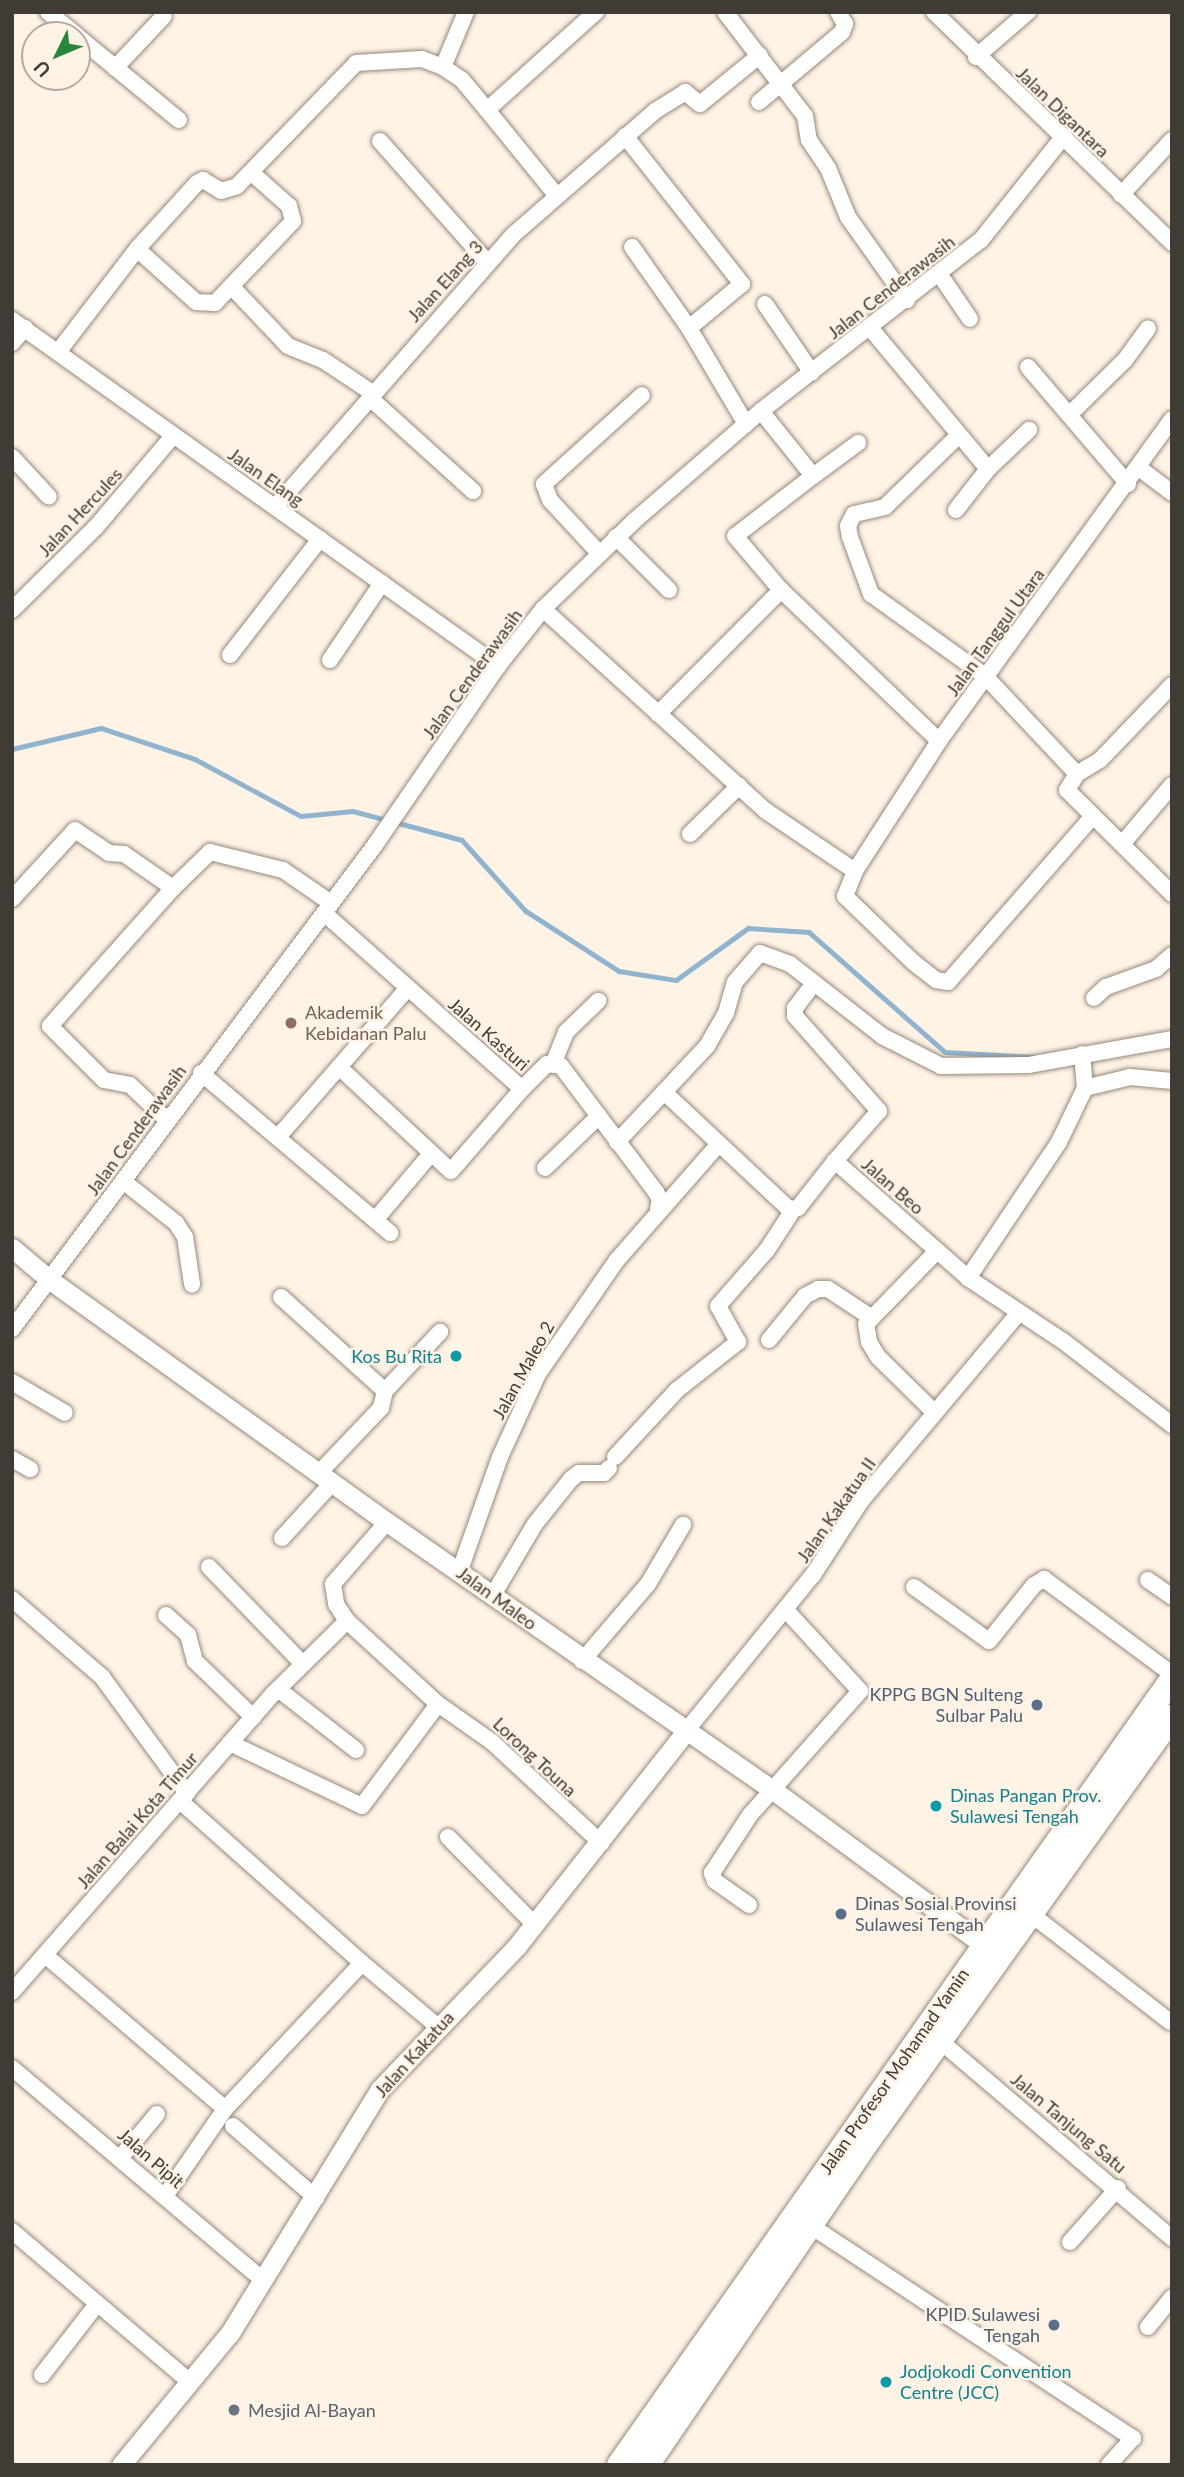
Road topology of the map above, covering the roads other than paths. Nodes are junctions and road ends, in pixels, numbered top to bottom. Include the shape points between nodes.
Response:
1 (466, 12) edge
2 (725, 12) edge
3 (838, 12) edge
4 (934, 12) edge
5 (1028, 12) edge
6 (164, 16) dead end
7 (590, 18) edge
8 (91, 48) edge
9 (760, 55) junction
10 (976, 57) junction
11 (443, 67) junction
12 (115, 68) junction
13 (782, 83) junction
14 (759, 102) dead end
15 (487, 110) junction
16 (179, 120) dead end
17 (625, 136) junction
18 (1064, 136) junction
19 (1172, 140) edge
20 (380, 141) dead end
21 (252, 173) junction
22 (1121, 195) junction
23 (557, 196) junction
24 (1172, 243) edge
25 (632, 247) dead end
26 (137, 249) junction
27 (486, 261) junction
28 (940, 275) junction
29 (232, 287) junction
30 (907, 300) junction
31 (765, 304) dead end
32 (970, 319) dead end
33 (18, 324) edge
34 (689, 328) junction
35 (1148, 328) dead end
36 (871, 329) junction
37 (12, 342) edge
38 (58, 352) junction
39 (1028, 367) dead end
40 (812, 373) junction
41 (642, 395) dead end
42 (372, 396) junction
43 (761, 411) junction
44 (1069, 415) junction
45 (1172, 419) edge
46 (746, 424) junction
47 (1028, 430) dead end
48 (958, 435) junction
49 (173, 436) junction
50 (858, 443) dead end
51 (12, 457) edge
52 (1139, 468) junction
53 (988, 469) junction
54 (813, 476) junction
55 (1128, 484) junction
56 (473, 491) dead end
57 (1172, 493) edge
58 (49, 497) dead end
59 (275, 507) junction
60 (956, 510) dead end
61 (616, 537) junction
62 (320, 539) junction
63 (599, 553) junction
64 (382, 583) junction
65 (668, 590) dead end
66 (781, 590) junction
67 (543, 609) junction
68 (12, 610) edge
69 (230, 654) dead end
70 (330, 660) dead end
71 (498, 666) junction
72 (985, 676) junction
73 (1172, 685) edge
74 (658, 713) junction
75 (934, 737) junction
76 (1077, 774) junction
77 (1172, 785) edge
78 (739, 786) junction
79 (1093, 816) junction
80 (690, 834) dead end
81 (1122, 844) junction
82 (848, 866) junction
83 (173, 888) junction
84 (1172, 894) edge
85 (12, 900) edge
86 (328, 908) junction
87 (1172, 956) edge
88 (814, 983) junction
89 (408, 988) junction
90 (1094, 998) dead end
91 (598, 1001) dead end
92 (1172, 1039) edge
93 (1082, 1054) junction
94 (554, 1062) junction
95 (340, 1068) junction
96 (201, 1073) junction
97 (1172, 1081) edge
98 (1085, 1088) junction
99 (522, 1089) junction
100 (664, 1092) junction
101 (599, 1116) junction
102 (167, 1120) junction
103 (278, 1137) junction
104 (617, 1142) junction
105 (719, 1144) junction
106 (430, 1155) junction
107 (835, 1161) junction
108 (545, 1168) dead end
109 (123, 1181) junction
110 (657, 1209) junction
111 (793, 1210) junction
112 (375, 1220) junction
113 (390, 1233) dead end
114 (12, 1248) edge
115 (936, 1252) junction
116 (968, 1278) junction
117 (50, 1280) junction
118 (192, 1284) dead end
119 (281, 1297) dead end
120 (1019, 1313) junction
121 (869, 1316) junction
122 (12, 1329) edge
123 (440, 1332) dead end
124 (769, 1340) dead end
125 (12, 1382) edge
126 (385, 1391) junction
127 (934, 1412) junction
128 (65, 1413) dead end
129 (1172, 1425) edge
130 (12, 1459) edge
131 (30, 1469) dead end
132 (326, 1477) junction
133 (387, 1522) junction
134 (683, 1525) dead end
135 (282, 1538) dead end
136 (209, 1567) dead end
137 (460, 1570) junction
138 (1148, 1580) dead end
139 (914, 1587) dead end
140 (493, 1595) junction
141 (1172, 1597) edge
142 (12, 1600) edge
143 (786, 1610) junction
144 (166, 1615) dead end
145 (347, 1621) junction
146 (582, 1661) junction
147 (297, 1669) junction
148 (1172, 1677) edge
149 (278, 1689) junction
150 (438, 1704) junction
151 (253, 1717) junction
152 (1172, 1717) edge
153 (686, 1731) junction
154 (230, 1743) junction
155 (356, 1750) dead end
156 (772, 1790) junction
157 (183, 1797) junction
158 (448, 1837) dead end
159 (601, 1843) junction
160 (749, 1905) dead end
161 (1031, 1914) junction
162 (535, 1925) junction
163 (984, 1945) junction
164 (45, 1955) junction
165 (362, 1963) junction
166 (12, 1992) edge
167 (1170, 2022) edge
168 (438, 2026) junction
169 (939, 2040) junction
170 (12, 2068) edge
171 (225, 2109) junction
172 (157, 2114) dead end
173 (233, 2126) dead end
174 (121, 2157) junction
175 (1118, 2188) junction
176 (165, 2196) junction
177 (316, 2198) junction
178 (811, 2227) junction
179 (12, 2231) edge
180 (1172, 2238) edge
181 (1070, 2242) dead end
182 (262, 2280) junction
183 (1172, 2297) edge
184 (97, 2304) junction
185 (1147, 2327) dead end
186 (41, 2375) dead end
187 (189, 2381) junction
188 (679, 2399) junction
189 (121, 2465) edge
190 (619, 2465) edge
191 (647, 2465) edge
192 (1109, 2465) edge

1 - 11 street
2 - 9 street
3 - 13 street via 845,24 842,32
4 - 10 street, Jalan Digantara
5 - 10 street
6 - 12 street
7 - 15 street
8 - 12 street
9 - 13 street
9 - 17 street, Jalan Elang 3 via 699,104 685,92
10 - 18 street, Jalan Digantara
11 - 15 street via 462,80
11 - 21 street via 422,59 356,63
12 - 16 street
13 - 14 street
13 - 30 street via 805,116 809,140 828,168 848,217
15 - 23 street
17 - 23 street, Jalan Elang 3
17 - 34 street via 742,284
18 - 22 street, Jalan Digantara
18 - 28 street, Jalan Cenderawasih via 981,240
19 - 22 street
20 - 27 street
21 - 26 street via 229,191 200,180
21 - 29 street via 289,206 293,221
22 - 24 street, Jalan Digantara
23 - 27 street, Jalan Elang 3
25 - 34 street
26 - 29 street via 201,305 211,306
26 - 38 street
27 - 42 street, Jalan Elang 3
28 - 30 street, Jalan Cenderawasih
28 - 32 street
29 - 42 street via 288,346 323,360
30 - 36 street, Jalan Cenderawasih
31 - 40 street
33 - 37 street
33 - 38 street, Jalan Elang
34 - 46 street
35 - 44 street via 1125,360
36 - 40 street, Jalan Cenderawasih
36 - 48 street
38 - 49 street, Jalan Elang
39 - 44 street
40 - 43 street, Jalan Cenderawasih
41 - 63 street via 544,484 550,499
42 - 56 street
42 - 59 street, Jalan Elang 3
43 - 46 street, Jalan Cenderawasih
43 - 54 street
44 - 55 street
45 - 52 street, Jalan Tanggul Utara
46 - 61 street, Jalan Cenderawasih
47 - 53 street
48 - 53 street
48 - 72 street via 886,507 861,510 848,526 871,594
49 - 59 street, Jalan Elang
49 - 68 street, Jalan Hercules via 96,527
50 - 54 street
51 - 58 street
52 - 55 street, Jalan Tanggul Utara
52 - 57 street
53 - 60 street
54 - 66 street via 735,536
55 - 72 street, Jalan Tanggul Utara
59 - 62 street, Jalan Elang
61 - 63 street, Jalan Cenderawasih
61 - 65 street
62 - 64 street, Jalan Elang
62 - 69 street
63 - 67 street, Jalan Cenderawasih
64 - 70 street
64 - 71 street, Jalan Elang
66 - 74 street
66 - 75 street
67 - 71 street, Jalan Cenderawasih
67 - 74 street
71 - 86 street, Jalan Cenderawasih
72 - 75 street, Jalan Tanggul Utara
72 - 76 street
73 - 76 street via 1100,760
74 - 78 street
75 - 82 street, Jalan Tanggul Utara
76 - 79 street via 1067,790
77 - 81 street
78 - 80 street
78 - 82 street via 766,811
79 - 81 street
79 - 82 street via 948,982 936,980 914,962 849,901 845,888
81 - 84 street
83 - 85 street via 124,854 110,853 75,830
83 - 86 street, Jalan Kasturi via 210,852 283,870
83 - 102 street via 50,1026 104,1080 130,1085
86 - 89 street, Jalan Kasturi
86 - 96 street, Jalan Cenderawasih
87 - 90 street via 1156,969 1107,987
88 - 93 street via 882,1036 942,1066 1029,1065
88 - 100 street via 770,955 751,959 735,982 719,1027
88 - 107 street via 795,1008 795,1016 879,1111
89 - 95 street
89 - 99 street, Jalan Kasturi
91 - 94 street via 566,1032
92 - 93 street
93 - 98 street
94 - 99 street, Jalan Kasturi
94 - 101 street, Jalan Kasturi
95 - 103 street
95 - 106 street
96 - 102 street, Jalan Cenderawasih
96 - 103 street
97 - 98 street via 1130,1077
98 - 116 street via 1041,1173
99 - 106 street via 454,1170 447,1170
100 - 104 street
100 - 105 street
101 - 104 street, Jalan Kasturi
101 - 108 street
102 - 109 street, Jalan Cenderawasih
103 - 112 street
104 - 110 street, Jalan Kasturi via 656,1192 660,1200
105 - 110 street, Jalan Maleo 2
105 - 111 street
106 - 112 street
107 - 111 street, Jalan Beo
107 - 115 street, Jalan Beo
109 - 117 street, Jalan Cenderawasih
109 - 118 street via 176,1223 185,1237
110 - 137 street, Jalan Maleo 2 via 589,1297 538,1374 500,1457
111 - 140 street, Jalan Beo via 767,1250 718,1306 738,1342 677,1390 604,1473 579,1473 571,1479 536,1524
112 - 113 street
114 - 117 street, Jalan Maleo
115 - 116 street, Jalan Beo
115 - 121 street
116 - 120 street, Jalan Beo
117 - 122 street, Jalan Cenderawasih
117 - 132 street, Jalan Maleo
119 - 126 street
120 - 127 street, Jalan Kakatua II
120 - 129 street, Jalan Beo
121 - 124 street via 828,1289 818,1289 805,1296
121 - 127 street via 867,1335 878,1357
123 - 126 street
125 - 128 street
126 - 132 street via 381,1408
127 - 143 street, Jalan Kakatua II via 861,1501
130 - 131 street
132 - 133 street, Jalan Maleo
132 - 135 street
133 - 137 street, Jalan Maleo
133 - 145 street via 333,1584 336,1604
134 - 146 street via 648,1584
136 - 147 street
137 - 140 street, Jalan Maleo
138 - 141 street
139 - 148 street via 989,1641 1044,1579
140 - 146 street, Jalan Maleo
142 - 157 street via 102,1677
143 - 153 street, Jalan Kakatua II
143 - 156 street via 860,1691
144 - 151 street via 190,1638 195,1661
145 - 147 street, Jalan Balai Kota Timur
145 - 150 street, Lorong Touna
146 - 153 street, Jalan Maleo
147 - 149 street, Jalan Balai Kota Timur
148 - 163 main road, Jalan Profesor Mohamad Yamin
149 - 151 street, Jalan Balai Kota Timur
149 - 155 street
150 - 154 street via 362,1807
150 - 159 street, Lorong Touna via 485,1736
151 - 154 street, Jalan Balai Kota Timur
152 - 161 main road, Jalan Profesor Mohamad Yamin
153 - 156 street, Jalan Maleo
153 - 159 street, Jalan Kakatua
154 - 157 street, Jalan Balai Kota Timur
156 - 160 street via 712,1873 715,1881
156 - 163 street, Jalan Maleo
157 - 164 street, Jalan Balai Kota Timur
157 - 165 street
158 - 162 street
159 - 162 street, Jalan Kakatua
161 - 167 street
161 - 169 main road, Jalan Profesor Mohamad Yamin
162 - 168 street, Jalan Kakatua
163 - 188 main road, Jalan Profesor Mohamad Yamin
164 - 166 street, Jalan Balai Kota Timur
164 - 171 street
165 - 168 street
165 - 171 street
168 - 177 street, Jalan Kakatua via 380,2089
169 - 175 street, Jalan Tanjung Satu
169 - 178 main road, Jalan Profesor Mohamad Yamin
170 - 174 street, Jalan Pipit
171 - 176 street
172 - 174 street
173 - 177 street
174 - 176 street, Jalan Pipit
175 - 180 street, Jalan Tanjung Satu
175 - 181 street
176 - 182 street, Jalan Pipit
177 - 182 street, Jalan Kakatua
178 - 188 main road, Jalan Profesor Mohamad Yamin
178 - 192 street via 1133,2438
179 - 184 street
182 - 187 street, Jalan Kakatua via 230,2333
183 - 185 street
184 - 186 street
184 - 187 street
187 - 189 street, Jalan Kakatua
188 - 190 main road, Jalan Profesor Mohamad Yamin
188 - 191 main road, Jalan Profesor Mohamad Yamin

